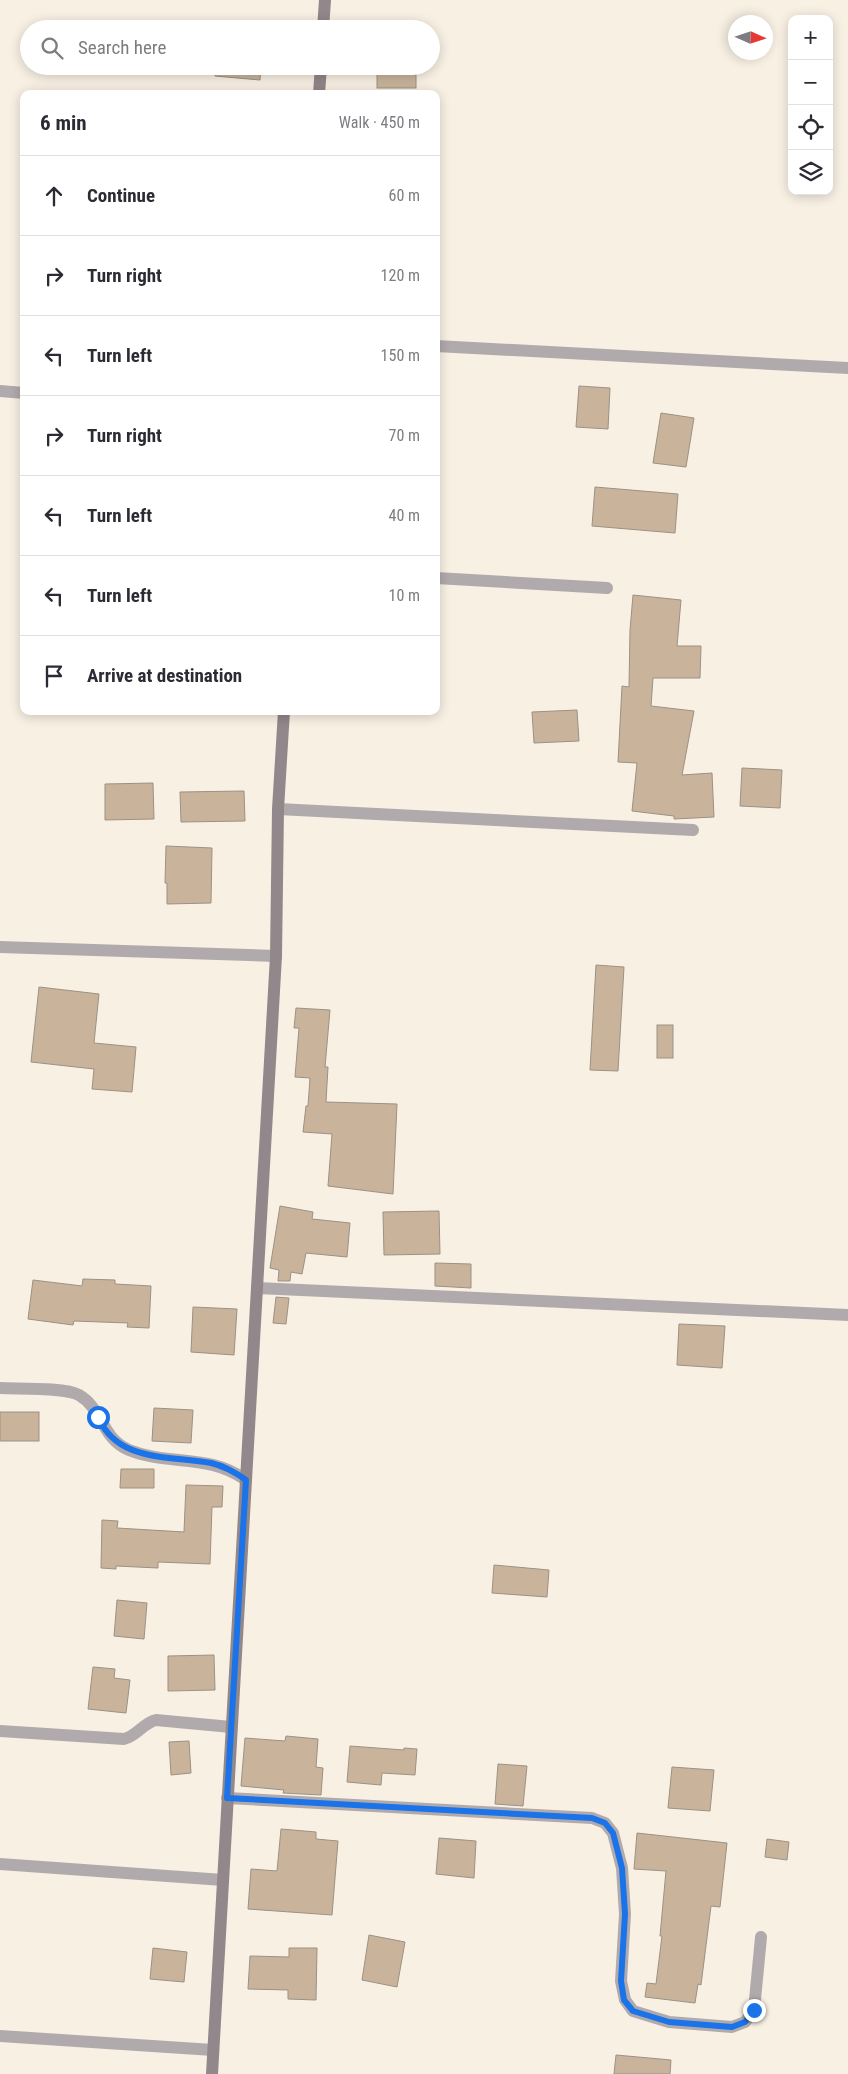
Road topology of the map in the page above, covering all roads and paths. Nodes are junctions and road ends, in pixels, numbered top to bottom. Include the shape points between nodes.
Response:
1 (325, 0) edge
2 (324, 20) edge
3 (320, 75) edge
4 (319, 90) edge
5 (440, 346) edge
6 (848, 368) edge
7 (0, 391) edge
8 (20, 392) edge
9 (440, 578) edge
10 (607, 588) dead end
11 (284, 715) edge
12 (278, 809) junction
13 (693, 830) dead end
14 (0, 947) edge
15 (276, 956) junction
16 (257, 1288) junction
17 (848, 1316) edge
18 (0, 1388) edge
19 (246, 1480) junction
20 (231, 1727) junction
21 (0, 1731) edge
22 (227, 1798) junction
23 (0, 1864) edge
24 (222, 1880) junction
25 (761, 1937) dead end
26 (0, 2036) edge
27 (213, 2050) junction
28 (212, 2074) edge

1 - 2 street
3 - 4 street
5 - 6 street
7 - 8 street
9 - 10 street
11 - 12 street
12 - 13 street
12 - 15 street
14 - 15 street
15 - 16 street
16 - 17 street
16 - 19 street
18 - 19 street via 71,1392 87,1401 108,1434 123,1447 141,1453 211,1463
19 - 20 street
20 - 21 street via 156,1720 124,1739
20 - 22 street
22 - 24 street
22 - 25 street via 592,1818 605,1823 613,1833 622,1868 625,1914 621,1981 624,2000 633,2011 669,2022 732,2027 745,2022 754,2010
23 - 24 street
24 - 27 street
26 - 27 street
27 - 28 street

